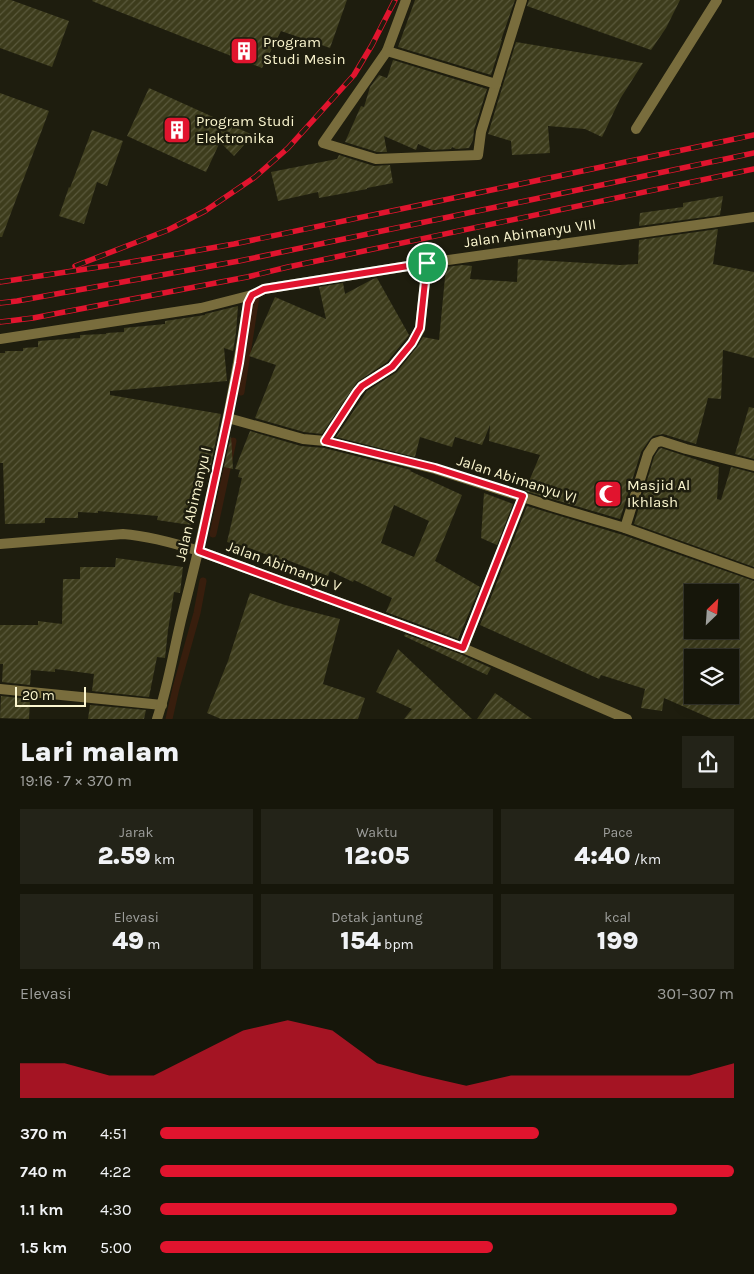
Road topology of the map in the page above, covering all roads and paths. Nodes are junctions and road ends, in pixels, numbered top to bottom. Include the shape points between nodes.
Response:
1 (406, 0) edge
2 (522, 0) edge
3 (717, 0) edge
4 (387, 51) junction
5 (496, 84) junction
6 (636, 129) dead end
7 (754, 217) edge
8 (427, 263) junction
9 (252, 295) junction
10 (0, 339) edge
11 (228, 418) junction
12 (325, 441) junction
13 (754, 466) edge
14 (523, 496) junction
15 (625, 528) junction
16 (0, 544) edge
17 (199, 551) junction
18 (754, 574) edge
19 (463, 648) junction
20 (0, 689) edge
21 (162, 705) junction
22 (157, 719) edge
23 (627, 719) edge

1 - 4 street
2 - 5 street
3 - 6 street
4 - 5 street
4 - 5 street via 323,143 376,160 478,155 481,132
7 - 8 street, Jalan Abimanyu VIII
8 - 9 street, Jalan Abimanyu VIII via 264,289
8 - 12 street via 417,336 392,367 362,386
9 - 10 street, Jalan Abimanyu VIII via 201,308
9 - 11 street, Jalan Abimanyu I
11 - 12 street, Jalan Abimanyu VI via 303,439
11 - 17 street, Jalan Abimanyu I
12 - 14 street, Jalan Abimanyu VI via 435,468
13 - 15 street via 661,441 655,443 648,454
14 - 15 street, Jalan Abimanyu VI
14 - 19 street
15 - 18 street, Jalan Abimanyu VI
16 - 17 street, Jalan Abimanyu V via 123,534 167,541
17 - 19 street, Jalan Abimanyu V
17 - 21 street, Jalan Abimanyu I
19 - 23 street, Jalan Abimanyu V
20 - 21 street
21 - 22 street, Jalan Abimanyu I

